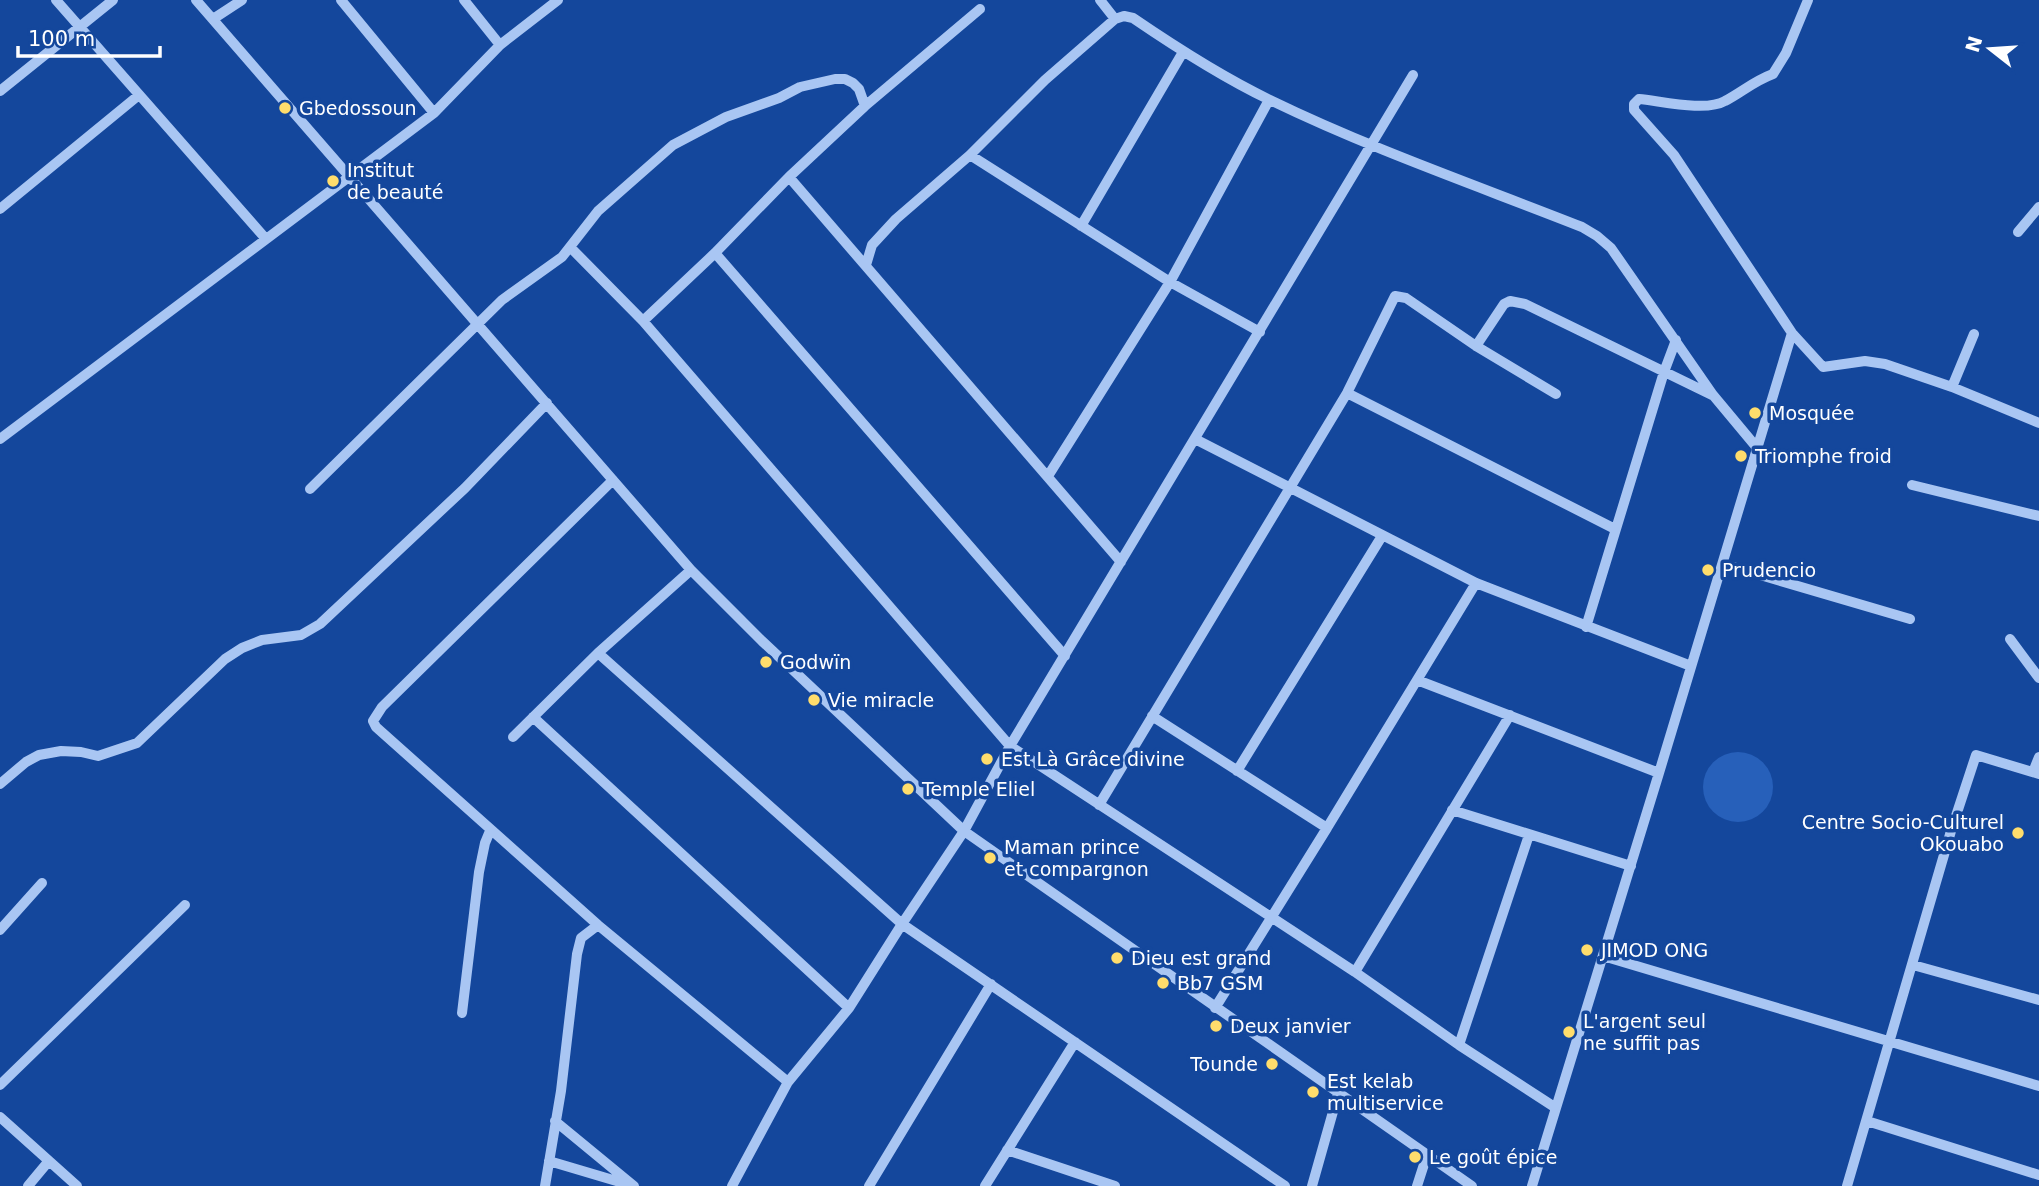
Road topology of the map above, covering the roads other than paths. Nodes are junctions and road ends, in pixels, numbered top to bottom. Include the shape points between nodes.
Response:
1 (56, 0) edge
2 (113, 0) edge
3 (197, 0) edge
4 (242, 0) edge
5 (341, 0) edge
6 (464, 0) edge
7 (558, 0) edge
8 (1100, 0) edge
9 (1808, 0) edge
10 (980, 9) dead end
11 (213, 19) junction
12 (1115, 19) junction
13 (80, 28) junction
14 (500, 45) junction
15 (1183, 52) junction
16 (1413, 75) dead end
17 (0, 91) edge
18 (139, 95) junction
19 (1269, 100) junction
20 (865, 106) junction
21 (433, 113) junction
22 (1373, 145) junction
23 (970, 155) junction
24 (350, 177) junction
25 (789, 177) junction
26 (2039, 207) edge
27 (0, 209) edge
28 (1081, 226) junction
29 (2018, 232) dead end
30 (266, 239) junction
31 (570, 247) junction
32 (715, 253) junction
33 (866, 265) junction
34 (1170, 282) junction
35 (643, 321) junction
36 (479, 325) junction
37 (1260, 332) junction
38 (1792, 333) junction
39 (1974, 334) dead end
40 (1676, 340) junction
41 (1476, 346) junction
42 (1664, 372) junction
43 (1952, 387) junction
44 (1347, 393) junction
45 (1556, 394) dead end
46 (1713, 395) junction
47 (547, 403) junction
48 (2039, 423) edge
49 (0, 439) edge
50 (1195, 439) junction
51 (1758, 449) junction
52 (1048, 476) junction
53 (613, 480) junction
54 (1912, 485) dead end
55 (1289, 488) junction
56 (310, 489) dead end
57 (2039, 516) edge
58 (1615, 529) junction
59 (1381, 536) junction
60 (1121, 562) junction
61 (1723, 564) junction
62 (691, 570) junction
63 (1476, 583) junction
64 (1910, 619) dead end
65 (1586, 627) junction
66 (2011, 639) dead end
67 (598, 653) junction
68 (1065, 656) junction
69 (1691, 666) junction
70 (2039, 678) edge
71 (1417, 680) junction
72 (1510, 715) junction
73 (1152, 716) junction
74 (533, 717) junction
75 (513, 737) dead end
76 (1010, 746) junction
77 (2039, 757) edge
78 (1237, 771) junction
79 (1660, 773) junction
80 (2036, 773) edge
81 (0, 784) edge
82 (1099, 805) junction
83 (1452, 810) junction
84 (1327, 828) junction
85 (490, 831) junction
86 (964, 831) junction
87 (1529, 835) junction
88 (1631, 866) junction
89 (42, 883) dead end
90 (185, 905) dead end
91 (1271, 918) junction
92 (902, 924) junction
93 (598, 925) junction
94 (0, 930) edge
95 (1603, 956) junction
96 (1913, 965) junction
97 (1355, 972) junction
98 (990, 984) junction
99 (2039, 1000) edge
100 (849, 1008) junction
101 (1215, 1008) junction
102 (462, 1013) dead end
103 (1075, 1042) junction
104 (1891, 1042) junction
105 (1459, 1045) junction
106 (788, 1082) junction
107 (0, 1085) edge
108 (2039, 1086) edge
109 (1338, 1094) junction
110 (1556, 1108) junction
111 (0, 1117) edge
112 (555, 1121) junction
113 (1867, 1121) junction
114 (1007, 1150) junction
115 (1427, 1155) junction
116 (549, 1161) junction
117 (48, 1162) junction
118 (2039, 1175) edge
119 (27, 1186) edge
120 (77, 1186) edge
121 (545, 1186) edge
122 (633, 1186) edge
123 (732, 1186) edge
124 (869, 1186) edge
125 (985, 1186) edge
126 (1115, 1186) edge
127 (1285, 1186) edge
128 (1312, 1186) edge
129 (1418, 1186) edge
130 (1472, 1186) edge
131 (1532, 1186) edge
132 (1847, 1186) edge

1 - 13 street
2 - 13 street
3 - 11 street
4 - 11 street
5 - 21 street
6 - 14 street
7 - 14 street
8 - 12 street
9 - 38 street via 1773,74 1724,103 1639,99 1634,104 1634,110 1674,155
10 - 20 street
11 - 24 street
12 - 15 street via 1133,19
12 - 23 street
13 - 17 street
13 - 18 street
14 - 21 street
15 - 19 street
15 - 28 street
16 - 22 street
18 - 27 street
18 - 30 street
19 - 22 street
19 - 34 street
20 - 25 street
20 - 31 street via 853,83 835,79 800,87 726,117 673,145 645,168 598,211
21 - 24 street
22 - 37 street
22 - 40 street via 1597,236 1611,248
23 - 28 street
23 - 33 street via 896,219 872,245
24 - 30 street
24 - 36 street
25 - 32 street
25 - 33 street
26 - 29 street
28 - 34 street
30 - 49 street
31 - 35 street
31 - 36 street via 502,300
32 - 35 street
32 - 68 street
33 - 52 street
34 - 37 street
34 - 52 street
35 - 76 street
36 - 47 street
36 - 56 street
37 - 50 street
38 - 43 street via 1822,367 1875,362
38 - 51 street
39 - 43 street
40 - 42 street
40 - 46 street
41 - 42 street via 1510,301 1525,304
41 - 44 street via 1406,298 1395,296
41 - 45 street
42 - 46 street
42 - 58 street
43 - 48 street
44 - 55 street
44 - 58 street
46 - 51 street
47 - 53 street
47 - 81 street via 320,624 302,635 262,640 225,659 138,743 98,756 61,751 39,755
50 - 55 street
50 - 60 street
51 - 61 street
52 - 60 street
53 - 62 street
53 - 85 street via 373,720
54 - 57 street
55 - 59 street
55 - 73 street
58 - 65 street
59 - 63 street
59 - 78 street
60 - 68 street
61 - 64 street
61 - 69 street
62 - 67 street
62 - 86 street
63 - 65 street
63 - 71 street
65 - 69 street
66 - 70 street
67 - 74 street
67 - 92 street
68 - 76 street
69 - 79 street
71 - 72 street
71 - 84 street
72 - 79 street
72 - 83 street
73 - 78 street
73 - 82 street
74 - 75 street
74 - 100 street
76 - 82 street
76 - 86 street
77 - 80 street
78 - 84 street
79 - 88 street
80 - 96 street via 1976,755
82 - 91 street
83 - 87 street
83 - 97 street
84 - 91 street
85 - 93 street
85 - 102 street via 479,872
86 - 92 street
86 - 101 street
87 - 88 street
87 - 105 street
88 - 95 street
89 - 94 street
90 - 107 street
91 - 97 street
91 - 101 street
92 - 98 street
92 - 100 street
93 - 106 street
93 - 112 street via 581,938 577,954
95 - 104 street
95 - 110 street
96 - 99 street
96 - 104 street
97 - 105 street
98 - 103 street
98 - 124 street
100 - 106 street
101 - 109 street
103 - 114 street
103 - 127 street
104 - 108 street
104 - 113 street
105 - 110 street
106 - 123 street
109 - 115 street
109 - 128 street
110 - 131 street
111 - 117 street
112 - 116 street
112 - 122 street
113 - 118 street
113 - 132 street
114 - 125 street
114 - 126 street
115 - 129 street
115 - 130 street
116 - 121 street
116 - 122 street
117 - 119 street
117 - 120 street

